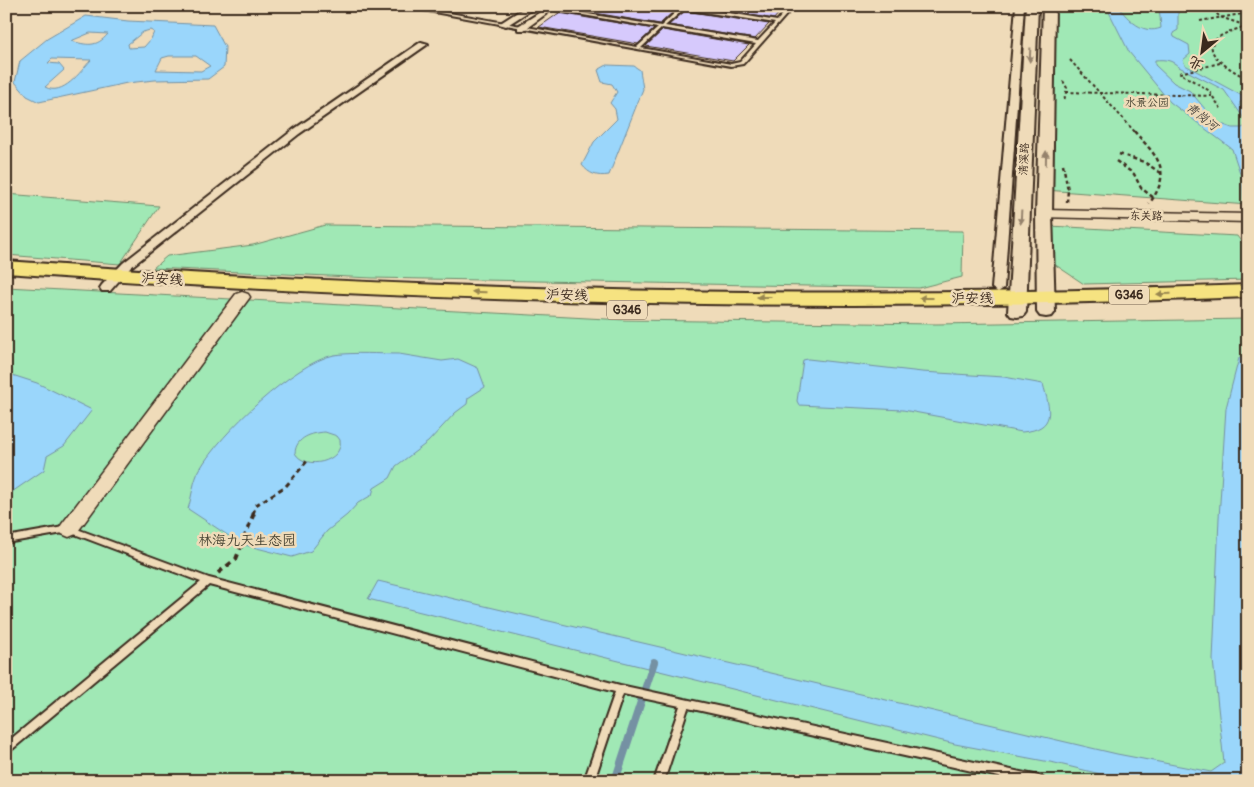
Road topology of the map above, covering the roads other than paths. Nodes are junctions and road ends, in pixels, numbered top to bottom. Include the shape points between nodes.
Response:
1 (403, 6) edge
2 (425, 6) edge
3 (533, 6) edge
4 (675, 6) edge
5 (792, 6) edge
6 (1020, 6) edge
7 (1032, 6) edge
8 (1049, 6) edge
9 (543, 7) edge
10 (684, 7) edge
11 (420, 9) junction
12 (778, 22) junction
13 (503, 24) junction
14 (662, 27) junction
15 (521, 28) junction
16 (760, 43) junction
17 (424, 44) dead end
18 (638, 48) junction
19 (1044, 214) junction
20 (1248, 218) edge
21 (6, 267) edge
22 (6, 282) edge
23 (112, 282) junction
24 (998, 288) dead end
25 (1248, 291) edge
26 (242, 297) junction
27 (1045, 304) junction
28 (1017, 305) junction
29 (1248, 306) edge
30 (69, 529) junction
31 (6, 540) edge
32 (208, 580) junction
33 (620, 689) junction
34 (686, 704) junction
35 (6, 749) edge
36 (589, 781) edge
37 (659, 781) edge
38 (1038, 781) edge

1 - 11 lane
2 - 11 lane
3 - 13 street
4 - 10 lane
5 - 12 lane
6 - 24 street
7 -> 28 main road, 清溪路
19 -> 8 main road, 清溪路
9 - 14 lane
9 - 15 street via 546,11
10 - 12 lane
10 - 14 lane
11 - 13 lane
12 - 16 lane
13 - 15 lane
14 - 16 lane
14 - 18 lane
15 - 18 lane
16 - 18 lane via 741,64 731,65
17 - 23 street via 296,132 127,265
19 - 20 street, 东关路
19 - 27 main road, 清溪路
21 - 23 highway, 沪安线 / G346
22 - 23 highway, 沪安线 / G346
23 - 26 highway, 沪安线 / G346
28 -> 23 highway, 沪安线 / G346
25 -> 27 highway, 沪安线 / G346
26 - 28 highway, 沪安线 / G346 via 438,306 637,310
26 - 30 street
27 - 28 highway, 沪安线 / G346
27 - 29 highway, 沪安线 / G346
30 - 31 lane
30 - 32 lane
32 - 33 lane
32 - 35 lane
33 - 34 lane
33 - 36 lane
34 - 37 lane
34 - 38 lane

